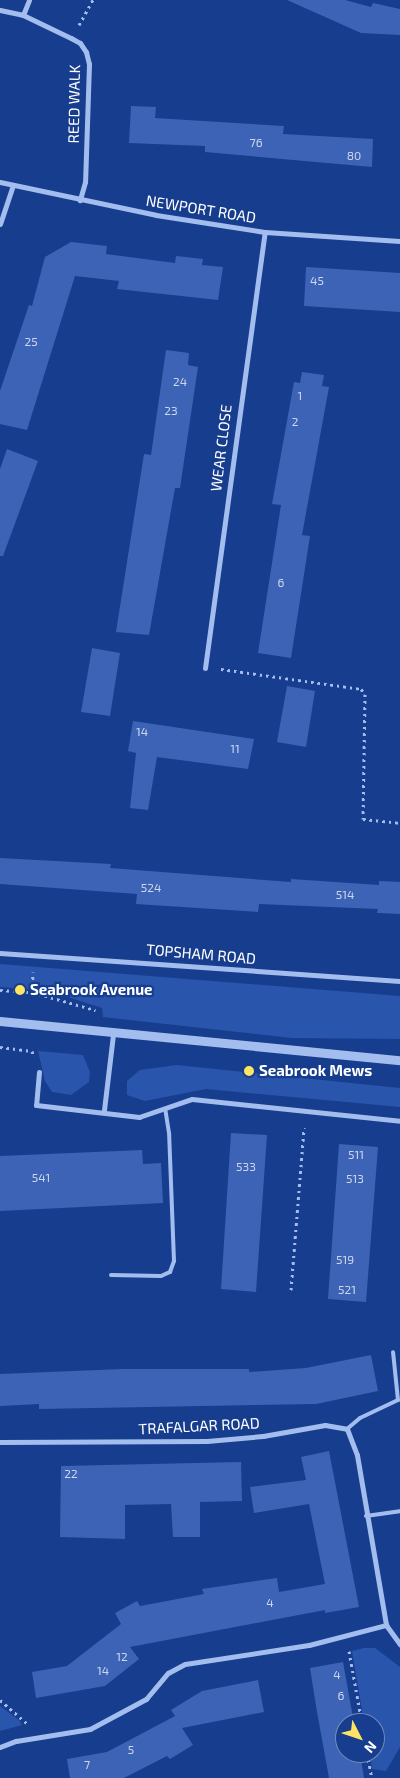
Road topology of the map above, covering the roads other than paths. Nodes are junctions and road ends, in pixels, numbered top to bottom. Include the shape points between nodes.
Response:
1 (29, 0) edge
2 (0, 10) edge
3 (23, 15) junction
4 (0, 182) edge
5 (13, 185) junction
6 (80, 200) junction
7 (0, 224) edge
8 (265, 232) junction
9 (400, 241) edge
10 (205, 668) road end
11 (0, 952) edge
12 (400, 981) edge
13 (0, 1022) edge
14 (113, 1034) junction
15 (400, 1060) edge
16 (39, 1072) road end
17 (165, 1109) junction
18 (104, 1110) junction
19 (400, 1121) edge
20 (111, 1275) dead end
21 (393, 1352) dead end
22 (399, 1400) edge
23 (346, 1429) junction
24 (0, 1442) edge
25 (400, 1511) edge
26 (366, 1516) junction
27 (386, 1625) junction
28 (400, 1644) edge
29 (0, 1748) edge

1 - 3 street
2 - 3 street, REED WALK
3 - 6 street, REED WALK via 80,43 89,64 85,182
4 - 5 street, NEWPORT ROAD
5 - 6 street, NEWPORT ROAD
5 - 7 street
6 - 8 street, NEWPORT ROAD
8 - 9 street, NEWPORT ROAD
8 - 10 street, WEAR CLOSE
11 - 12 street, TOPSHAM ROAD
13 - 14 street
14 - 15 street
14 - 18 street
16 - 18 street via 36,1105
17 - 18 street via 139,1116
17 - 19 street via 192,1099
17 - 20 lane via 169,1133 174,1261 170,1272 161,1276
21 - 22 lane
22 - 23 lane via 360,1418
23 - 24 street, TRAFALGAR ROAD via 325,1425 208,1441
23 - 26 street via 357,1455
25 - 26 lane
26 - 27 street
27 - 28 street
27 - 29 street via 309,1645 185,1664 168,1673 146,1699 90,1728 30,1738

